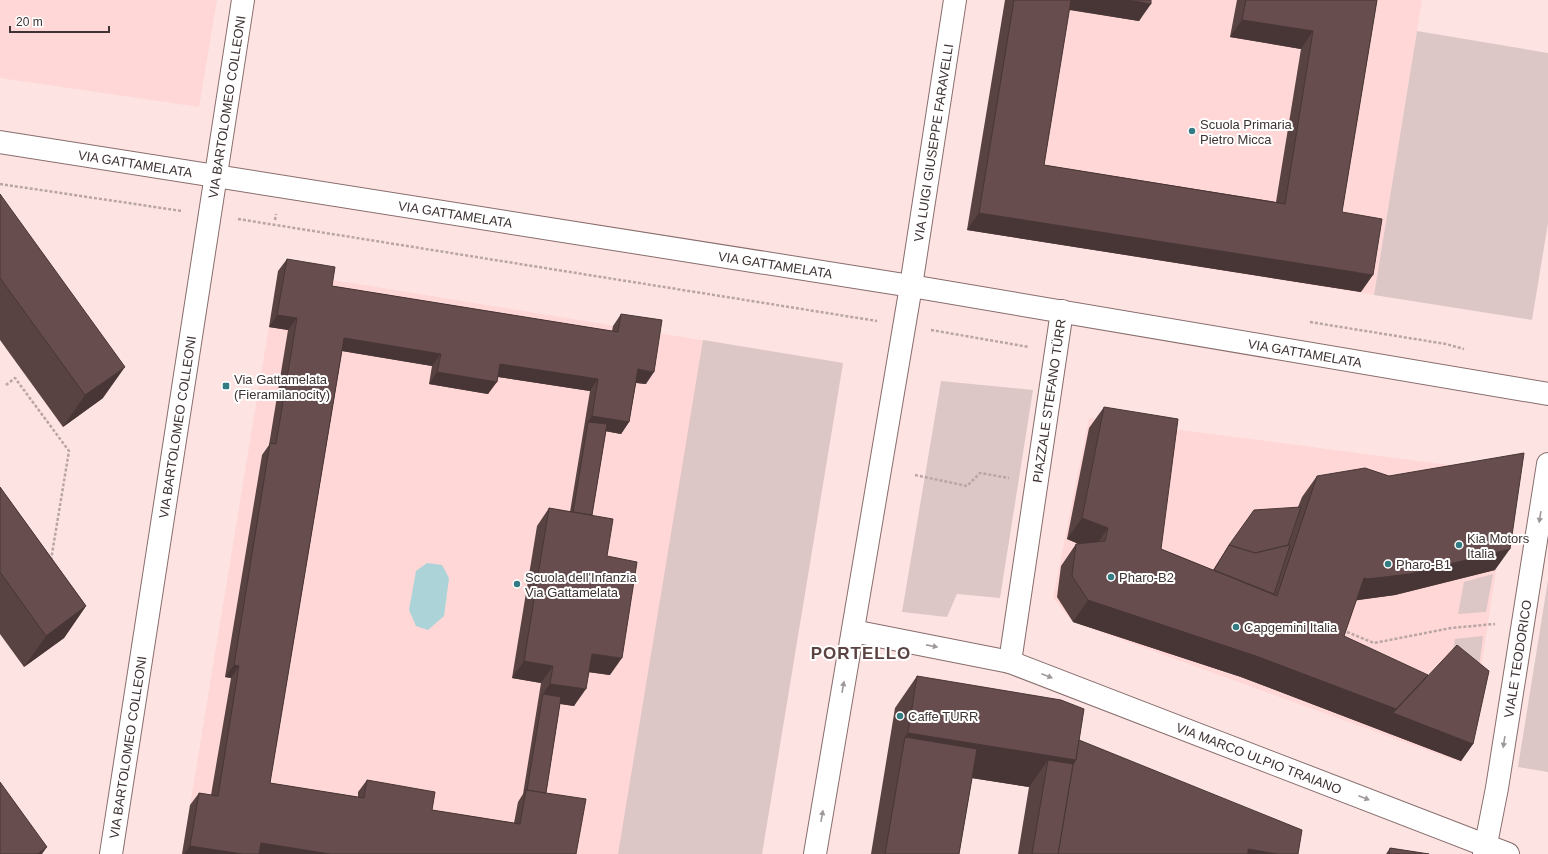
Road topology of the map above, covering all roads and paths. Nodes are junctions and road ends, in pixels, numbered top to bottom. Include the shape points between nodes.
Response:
1 (243, 0) edge
2 (955, 0) edge
3 (0, 142) edge
4 (215, 177) junction
5 (0, 184) edge
6 (209, 214) junction
7 (911, 286) junction
8 (1062, 312) junction
9 (904, 326) junction
10 (1056, 352) junction
11 (6, 385) dead end
12 (1548, 394) edge
13 (1548, 464) edge
14 (915, 475) dead end
15 (1037, 483) junction
16 (50, 565) edge
17 (1497, 624) dead end
18 (853, 631) junction
19 (1347, 632) edge
20 (1010, 662) junction
21 (1485, 850) edge
22 (111, 854) edge
23 (815, 854) edge
24 (1508, 854) edge

1 - 4 street, VIA BARTOLOMEO COLLEONI
2 - 7 street, VIA LUIGI GIUSEPPE FARAVELLI
3 - 4 street, VIA GATTAMELATA
4 - 6 street, VIA BARTOLOMEO COLLEONI
4 - 7 street, VIA GATTAMELATA
5 - 6 path
6 - 9 path
6 - 22 street, VIA BARTOLOMEO COLLEONI
7 - 8 street, PIAZZALE STEFANO TÜRR
7 - 9 street
8 - 10 street, PIAZZALE STEFANO TÜRR
8 - 12 street, VIA GATTAMELATA
9 - 10 path
9 - 18 street
10 - 15 street, PIAZZALE STEFANO TÜRR
11 - 16 path via 15,378 69,451
13 -> 21 street, VIALE TEODORICO
14 - 15 path via 967,486 980,474
15 - 20 street, PIAZZALE STEFANO TÜRR
17 - 19 path via 1451,628 1374,643
18 -> 20 street
23 -> 18 street
20 -> 21 street, VIA MARCO ULPIO TRAIANO
21 - 24 street, VIA MARCO ULPIO TRAIANO

